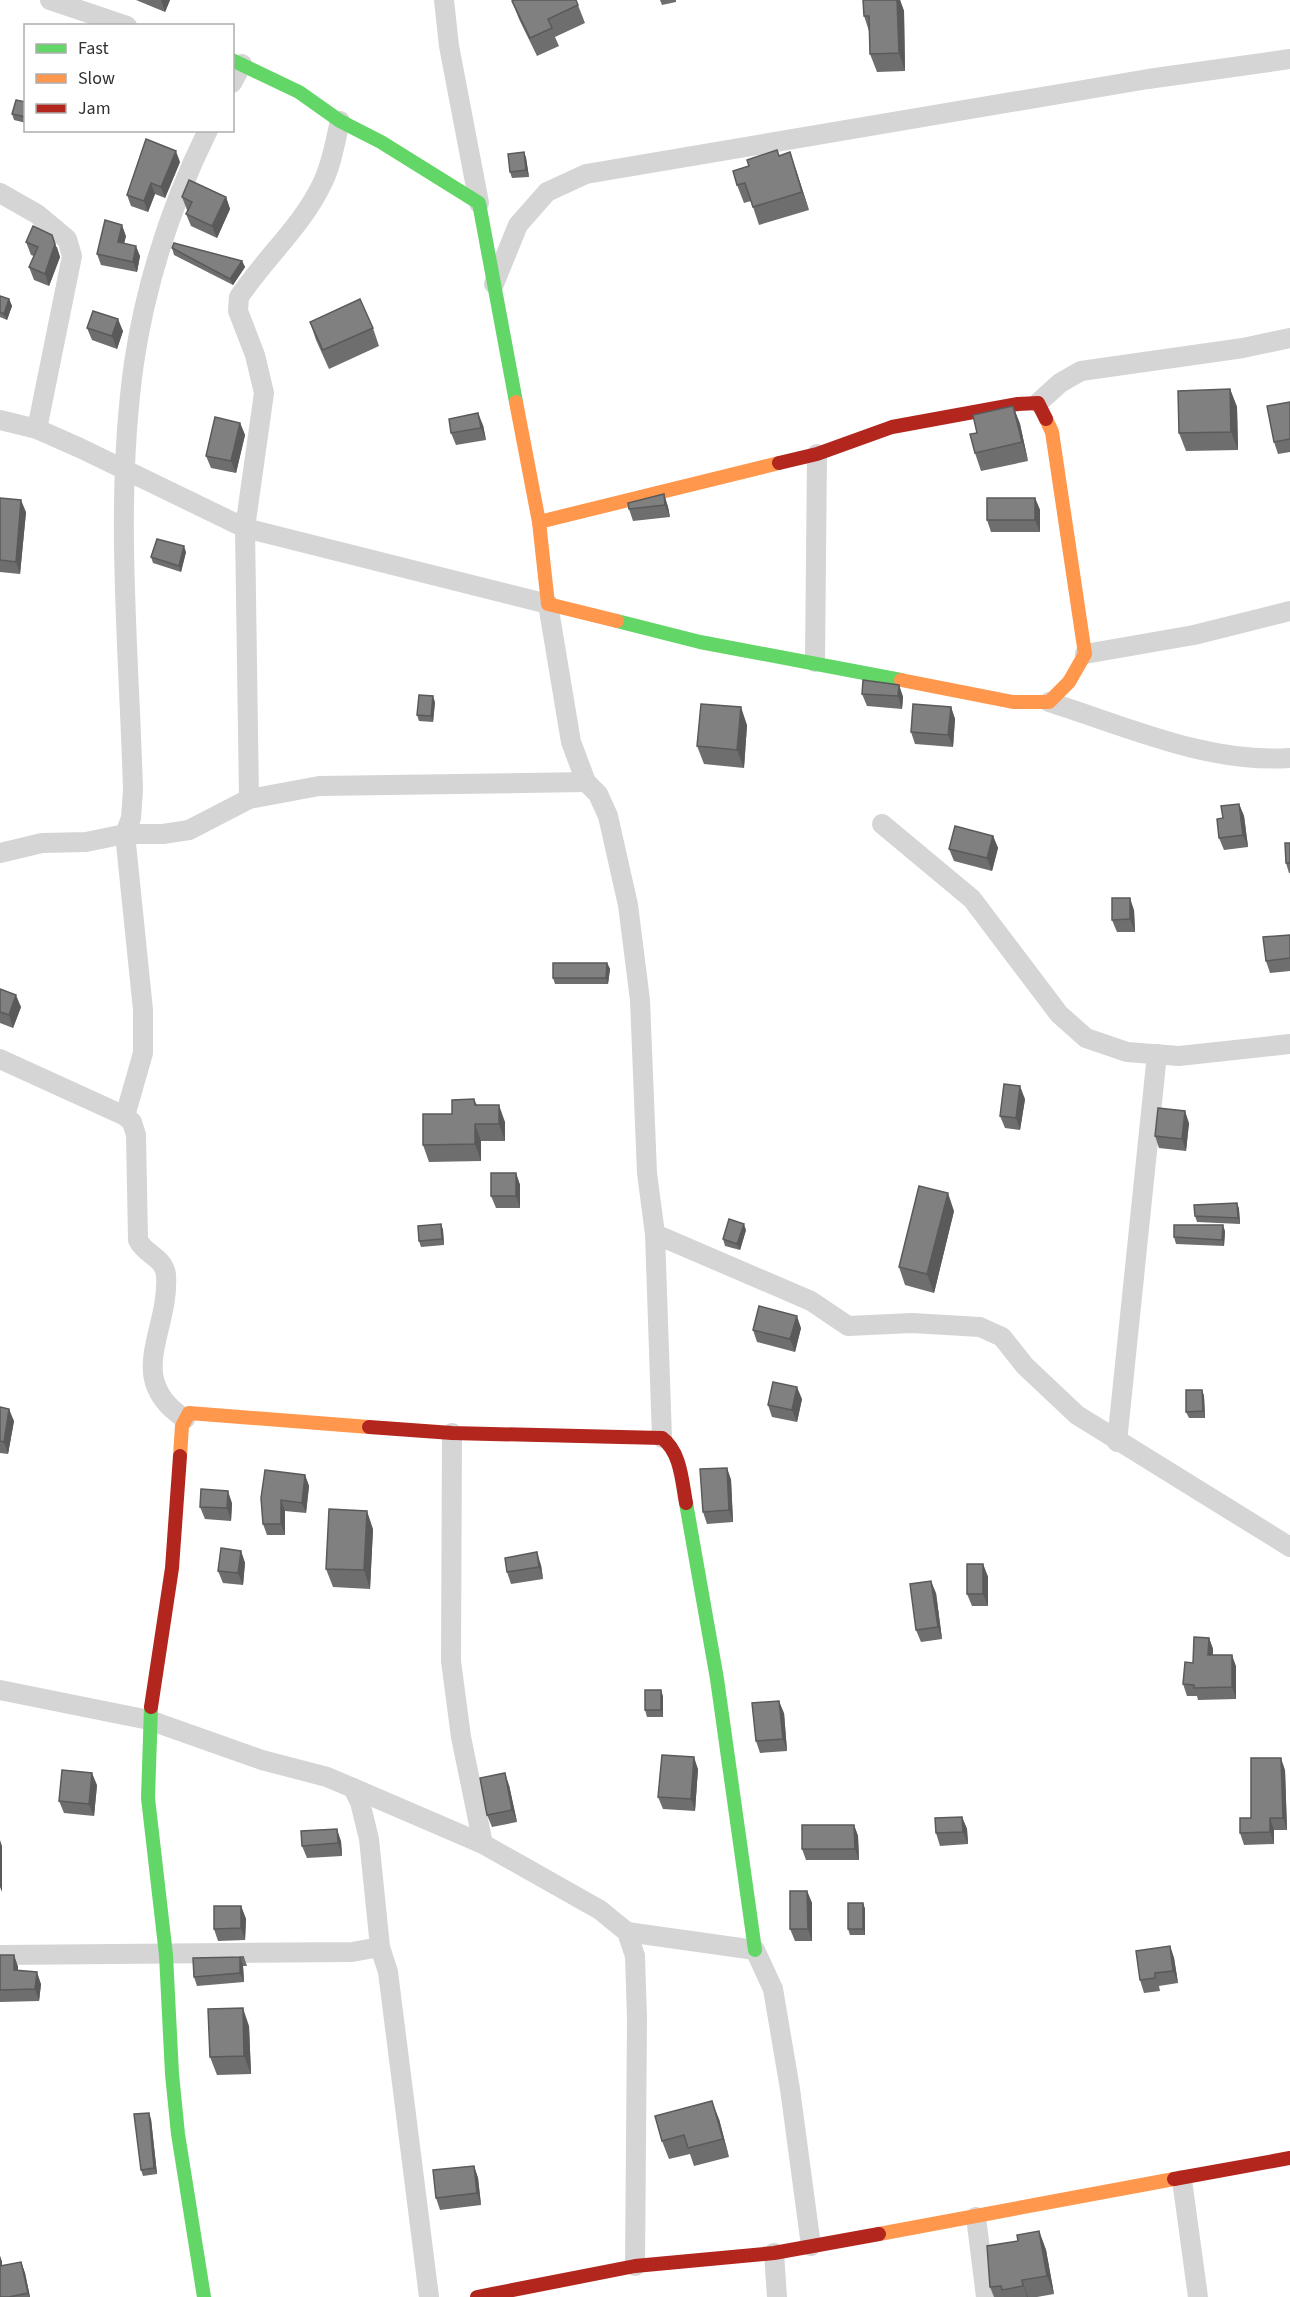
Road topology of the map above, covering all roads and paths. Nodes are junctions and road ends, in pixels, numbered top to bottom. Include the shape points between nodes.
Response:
1 (50, 0) edge
2 (444, 0) edge
3 (121, 24) edge
4 (1290, 59) edge
5 (237, 62) edge
6 (340, 121) junction
7 (207, 132) edge
8 (0, 193) edge
9 (479, 203) junction
10 (493, 287) junction
11 (1290, 338) edge
12 (1038, 403) junction
13 (0, 420) edge
14 (37, 429) junction
15 (817, 454) junction
16 (126, 470) junction
17 (539, 522) junction
18 (245, 528) junction
19 (548, 604) junction
20 (1290, 611) edge
21 (1085, 654) junction
22 (815, 662) junction
23 (1049, 702) junction
24 (1290, 758) edge
25 (586, 782) junction
26 (249, 799) junction
27 (882, 824) dead end
28 (125, 834) junction
29 (0, 854) edge
30 (1290, 1044) edge
31 (1158, 1054) junction
32 (0, 1059) edge
33 (125, 1116) junction
34 (655, 1234) junction
35 (185, 1419) junction
36 (452, 1433) junction
37 (662, 1438) junction
38 (1118, 1442) junction
39 (1290, 1547) edge
40 (0, 1690) edge
41 (149, 1720) junction
42 (353, 1788) junction
43 (483, 1844) junction
44 (627, 1932) junction
45 (380, 1947) junction
46 (755, 1950) junction
47 (0, 1955) edge
48 (166, 1955) junction
49 (1290, 2158) edge
50 (1182, 2180) junction
51 (976, 2217) junction
52 (811, 2246) junction
53 (774, 2253) junction
54 (634, 2266) junction
55 (562, 2289) edge
56 (204, 2297) edge
57 (429, 2297) edge
58 (477, 2297) edge
59 (777, 2297) edge
60 (986, 2297) edge
61 (1198, 2297) edge

1 - 3 street
2 - 9 street
4 - 10 street via 1148,79 586,174 547,192 518,225
5 - 6 street via 299,92
6 - 9 street
6 - 18 street via 332,161 322,185 239,297 238,312 258,363 264,393
7 - 16 street via 164,233 134,363
8 - 14 street via 37,214 67,238 72,256
9 - 10 street
10 - 17 street
11 - 12 street via 1082,371 1060,382
12 - 15 street via 892,427
12 - 21 street via 1052,432
13 - 14 street
14 - 16 street
15 - 17 street
15 - 22 street
16 - 18 street
16 - 28 street via 125,586 133,789 131,818
17 - 19 street
18 - 19 street
18 - 26 street
19 - 22 street via 700,642
19 - 25 street via 571,742
20 - 21 street via 1194,635
21 - 23 street via 1069,682
22 - 23 street via 1013,702
23 - 24 street via 1211,752
25 - 26 street via 319,786
25 - 34 street via 598,794 608,816 628,905 640,1000 647,1161
26 - 28 street via 189,830
27 - 31 street via 972,899 1059,1014 1086,1038 1127,1052
28 - 29 street via 86,842 42,843
28 - 33 street via 143,1010 143,1053
30 - 31 street via 1179,1056
31 - 38 street
32 - 33 street
33 - 35 street via 132,1122 136,1135 138,1240 142,1249 163,1265 166,1275 151,1364 153,1377 168,1408
34 - 37 street
34 - 38 street via 811,1300 848,1326 912,1323 980,1327 1002,1337 1025,1366 1077,1415
35 - 36 street via 189,1413
35 - 41 street via 172,1568
36 - 37 street
36 - 43 street via 451,1661 461,1737
37 - 46 street via 674,1451 682,1483 717,1678
38 - 39 street
40 - 41 street
41 - 42 street
41 - 48 street via 148,1798
42 - 43 street
42 - 45 street via 369,1839
43 - 44 street via 600,1910
44 - 46 street
44 - 54 street via 635,1956 637,2018
45 - 48 street via 352,1952
45 - 57 street via 388,1972
46 - 52 street via 773,1989
47 - 48 street
48 - 56 street via 173,2084
49 - 50 street
50 - 51 street
50 - 61 street
51 - 52 street
51 - 60 street
52 - 53 street
53 - 54 street
53 - 59 street
54 - 55 street
55 - 58 street

